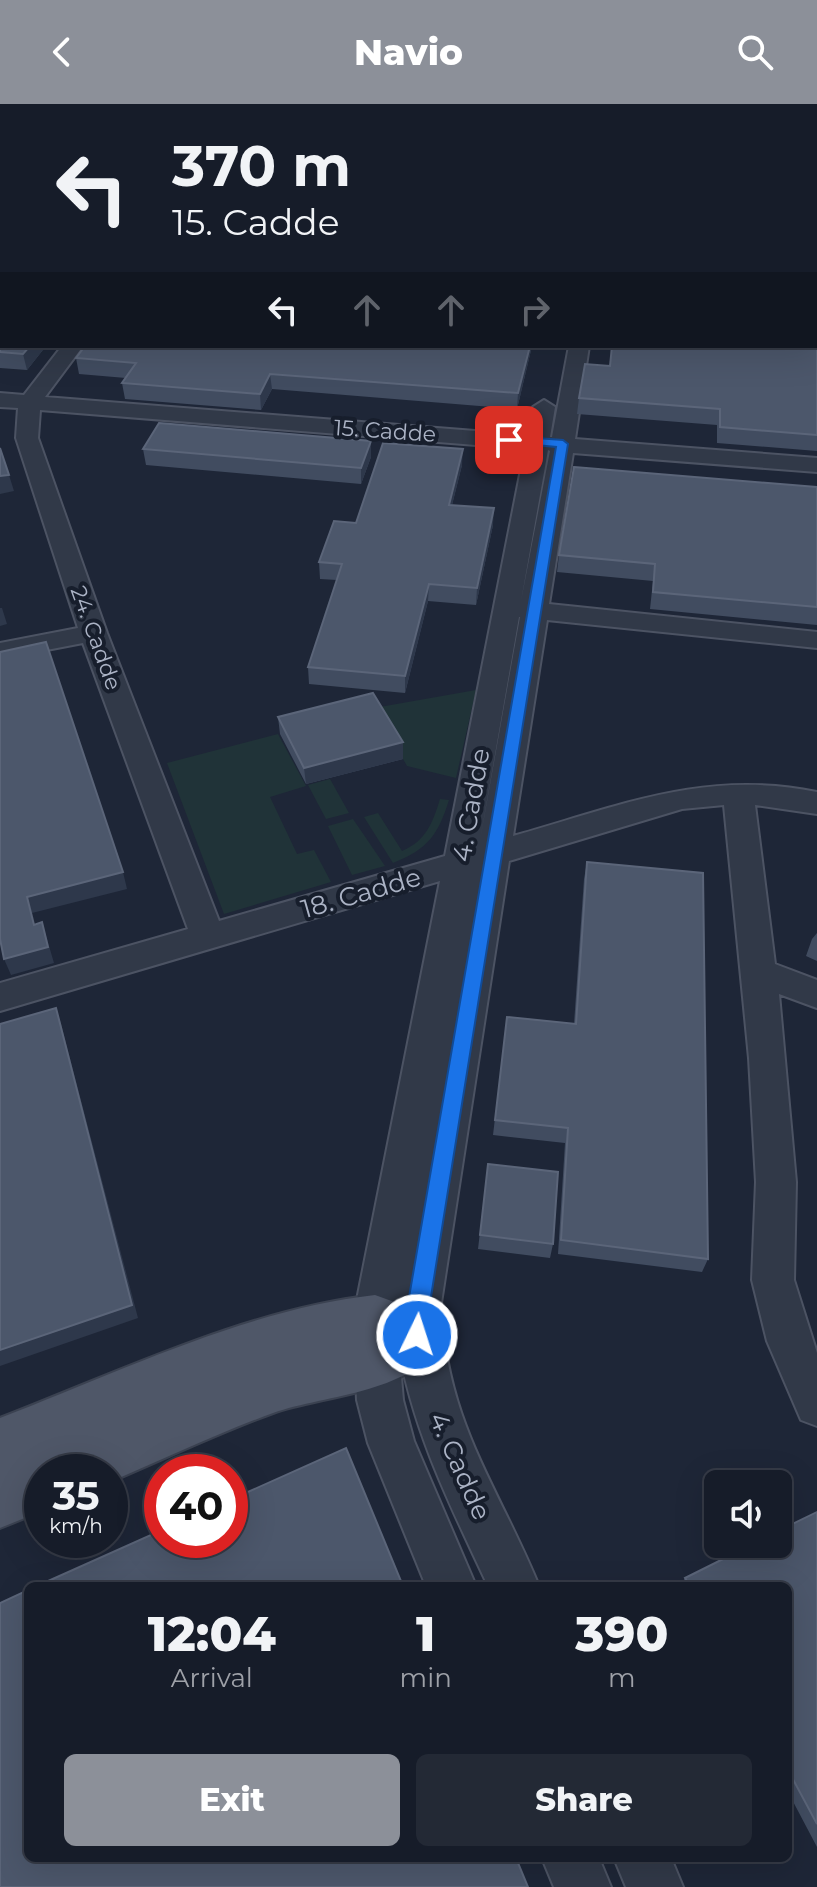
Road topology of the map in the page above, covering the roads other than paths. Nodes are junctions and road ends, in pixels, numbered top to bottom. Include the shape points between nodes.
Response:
1 (71, 348) edge
2 (556, 348) edge
3 (578, 348) edge
4 (0, 400) edge
5 (29, 402) junction
6 (550, 443) junction
7 (817, 465) edge
8 (520, 609) junction
9 (93, 633) junction
10 (817, 640) edge
11 (0, 651) edge
12 (738, 793) junction
13 (817, 803) edge
14 (497, 853) junction
15 (460, 863) junction
16 (208, 938) junction
17 (760, 973) junction
18 (817, 994) edge
19 (0, 997) edge
20 (389, 1339) junction
21 (817, 1404) edge
22 (0, 1446) edge
23 (109, 1454) edge
24 (24, 1489) edge
25 (0, 1499) edge
26 (449, 1582) edge
27 (512, 1582) edge
28 (572, 1862) edge
29 (644, 1862) edge
30 (583, 1887) edge
31 (655, 1887) edge

1 - 5 street
2 - 6 street, 4. Cadde
3 - 6 street, 4. Cadde
4 - 5 street, 15. Cadde
5 - 6 street, 15. Cadde
5 - 9 street, 24. Cadde via 27,438
6 - 7 street, 15. Cadde
6 - 8 street, 4. Cadde
8 - 10 street
8 - 14 street, 4. Cadde
8 - 15 street, 4. Cadde
9 - 11 street
9 - 16 street, 24. Cadde
12 - 13 street, 18. Cadde
12 - 14 street, 18. Cadde via 681,799
12 - 17 street
14 - 15 street, 18. Cadde
14 - 20 street, 4. Cadde via 419,1303
15 - 16 street, 18. Cadde
15 - 20 street, 4. Cadde
16 - 19 street, 18. Cadde
17 - 18 street
17 - 21 street via 776,1182 773,1280 789,1341
20 - 22 main road via 324,1326 284,1337
20 - 23 main road
20 - 26 street, 4. Cadde via 380,1400 391,1443
20 - 27 street, 4. Cadde via 433,1408
24 - 25 main road
28 - 30 street
29 - 31 street

